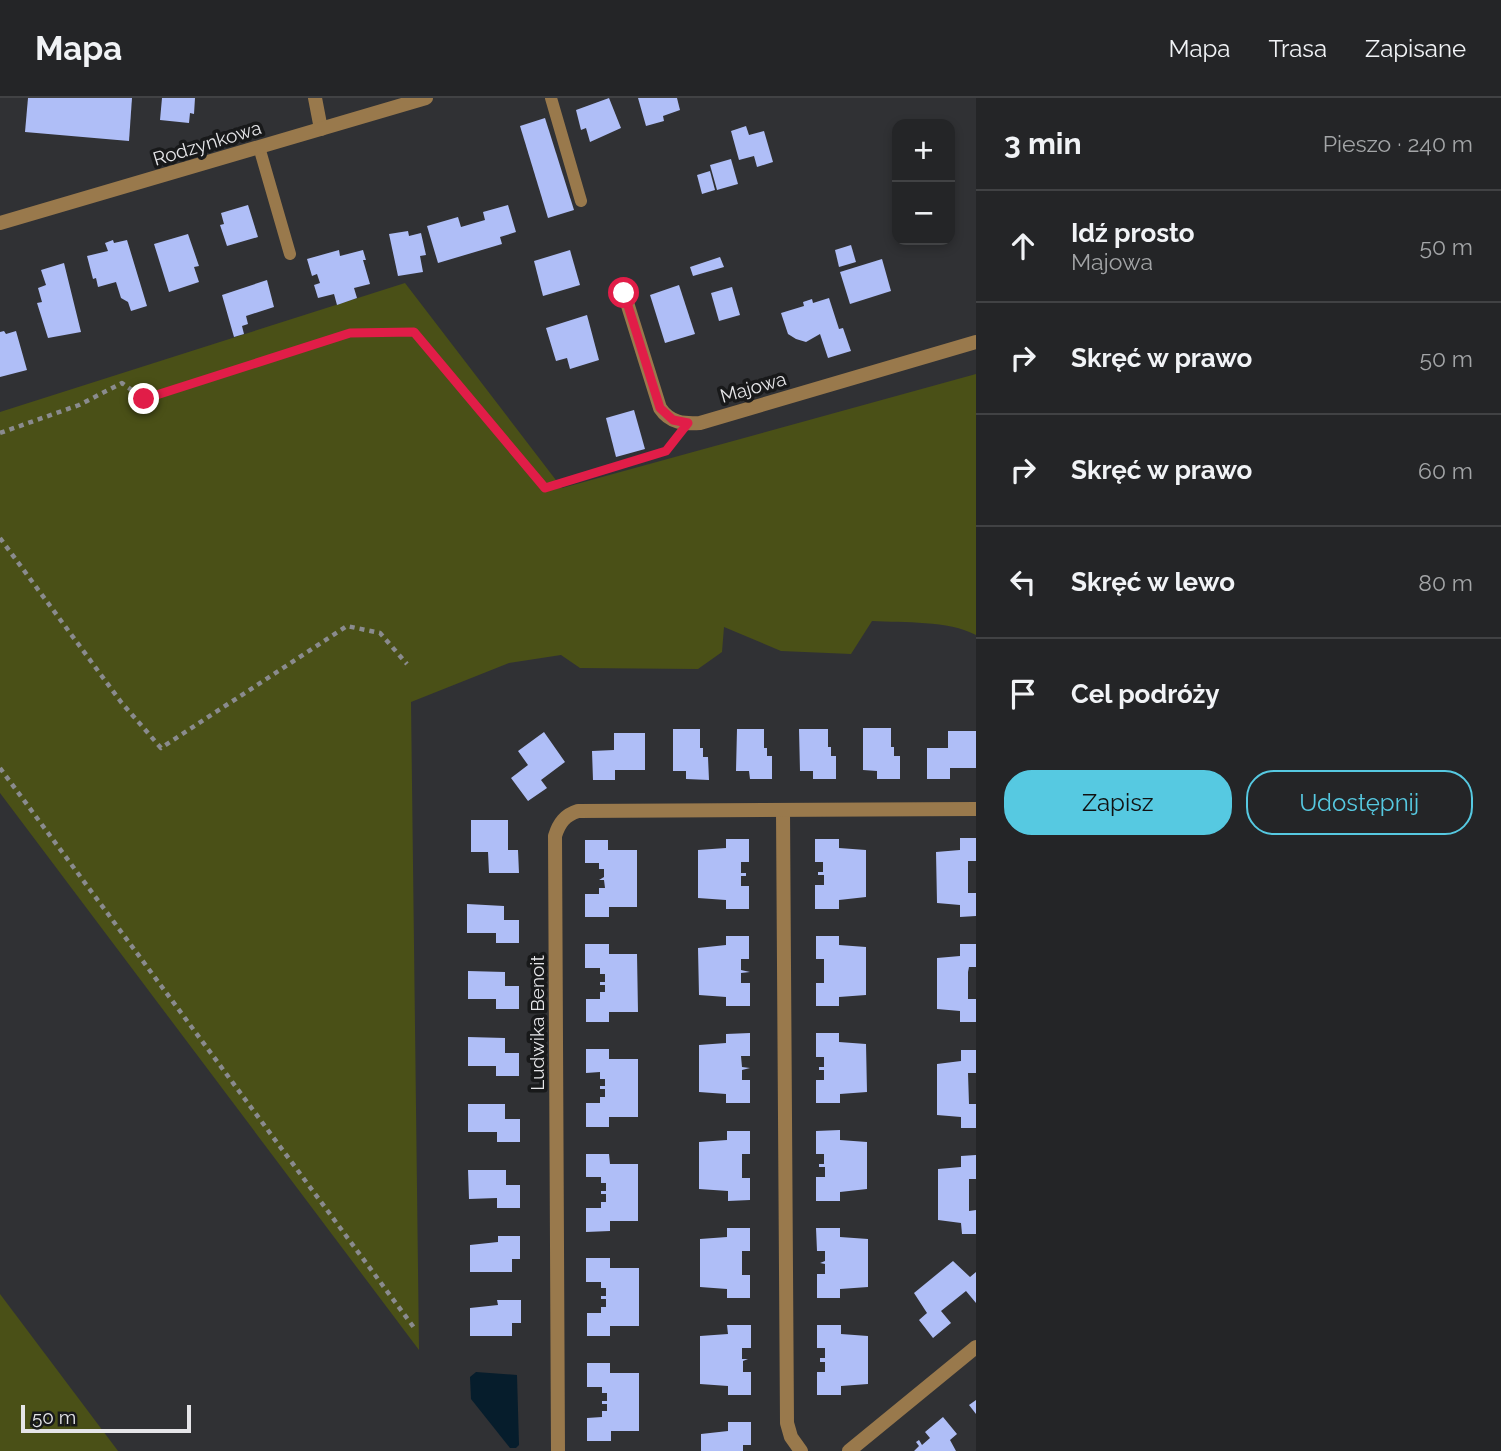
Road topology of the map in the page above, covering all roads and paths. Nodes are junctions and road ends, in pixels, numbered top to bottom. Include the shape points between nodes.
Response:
1 (314, 98) edge
2 (426, 98) edge
3 (551, 98) edge
4 (321, 129) junction
5 (260, 147) junction
6 (581, 201) dead end
7 (0, 223) edge
8 (290, 254) dead end
9 (624, 293) dead end
10 (976, 342) edge
11 (688, 423) junction
12 (0, 433) edge
13 (0, 538) edge
14 (407, 664) dead end
15 (0, 768) edge
16 (976, 809) edge
17 (783, 812) junction
18 (415, 1329) dead end
19 (976, 1347) edge
20 (558, 1451) edge
21 (801, 1451) edge
22 (849, 1451) edge

1 - 4 street
2 - 4 street, Rodzynkowa
3 - 6 lane
4 - 5 street, Rodzynkowa
5 - 7 street, Rodzynkowa
5 - 8 lane
9 - 11 street via 660,408 673,420
10 - 11 street, Majowa
11 - 12 path via 666,451 545,488 414,332 350,333 144,399 122,383 79,405
13 - 14 path via 121,702 161,748 347,626 380,633
15 - 18 path
16 - 17 street, Ludwika Benoit
17 - 20 street, Ludwika Benoit via 579,811 564,818 558,827
17 - 21 street via 787,1423
19 - 22 street

